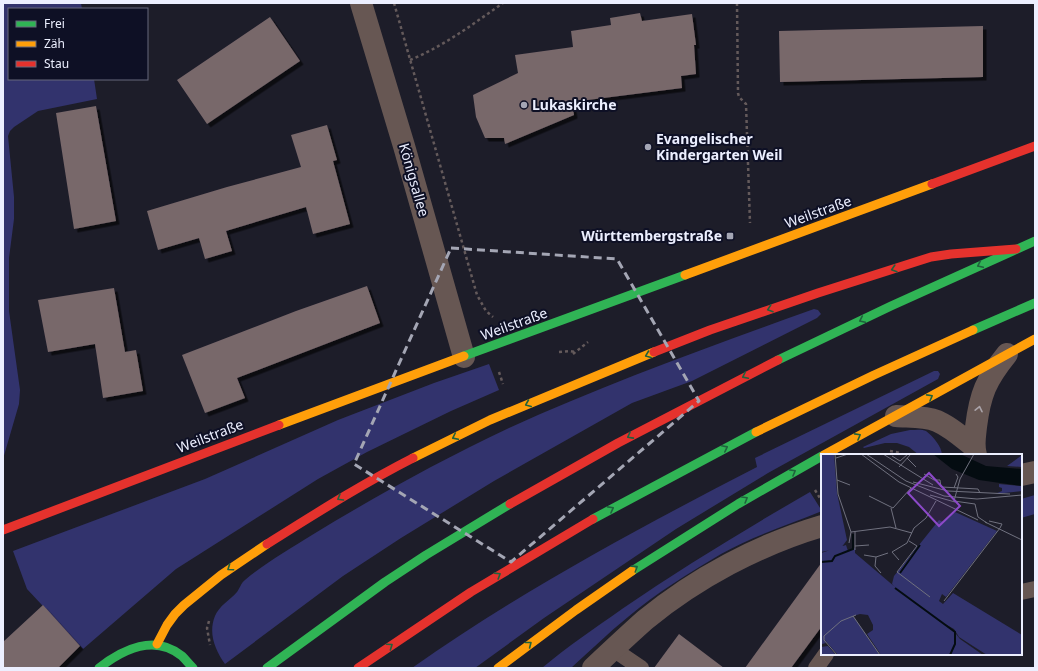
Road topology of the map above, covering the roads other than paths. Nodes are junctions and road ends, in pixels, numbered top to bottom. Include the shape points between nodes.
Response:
1 (361, 3) edge
2 (1035, 146) edge
3 (1035, 241) edge
4 (1016, 249) junction
5 (1035, 303) edge
6 (1035, 339) edge
7 (1007, 354) junction
8 (464, 357) junction
9 (896, 416) junction
10 (975, 451) edge
11 (827, 454) edge
12 (821, 457) edge
13 (1035, 472) edge
14 (1022, 475) edge
15 (821, 526) edge
16 (3, 530) edge
17 (1035, 589) edge
18 (1022, 592) edge
19 (157, 644) junction
20 (613, 649) junction
21 (825, 655) edge
22 (192, 666) edge
23 (99, 668) edge
24 (267, 668) edge
25 (358, 668) edge
26 (498, 668) edge
27 (593, 668) edge
28 (641, 668) edge
29 (816, 668) edge

1 - 8 street, Königsallee
2 - 8 main road, Weilstraße
3 - 4 main road
4 -> 19 main road via 931,257 818,293 710,330 490,420 378,476 252,553 184,605 167,625
4 -> 24 main road via 818,341 616,444 425,556 334,618
25 -> 5 main road via 509,568 700,461 846,388 972,329
6 - 7 main road
9 -> 7 main road
10 -> 7 street via 978,415 986,384
8 - 16 main road, Weilstraße
9 - 10 street via 937,421 956,433
11 -> 9 main road
26 -> 12 main road via 631,571 763,488
13 - 14 street
15 - 20 street via 763,547 711,575 666,604
17 - 18 lane
19 - 22 main road via 175,651
19 - 23 main road via 124,650
20 - 27 street
20 - 28 lane
21 - 29 lane

